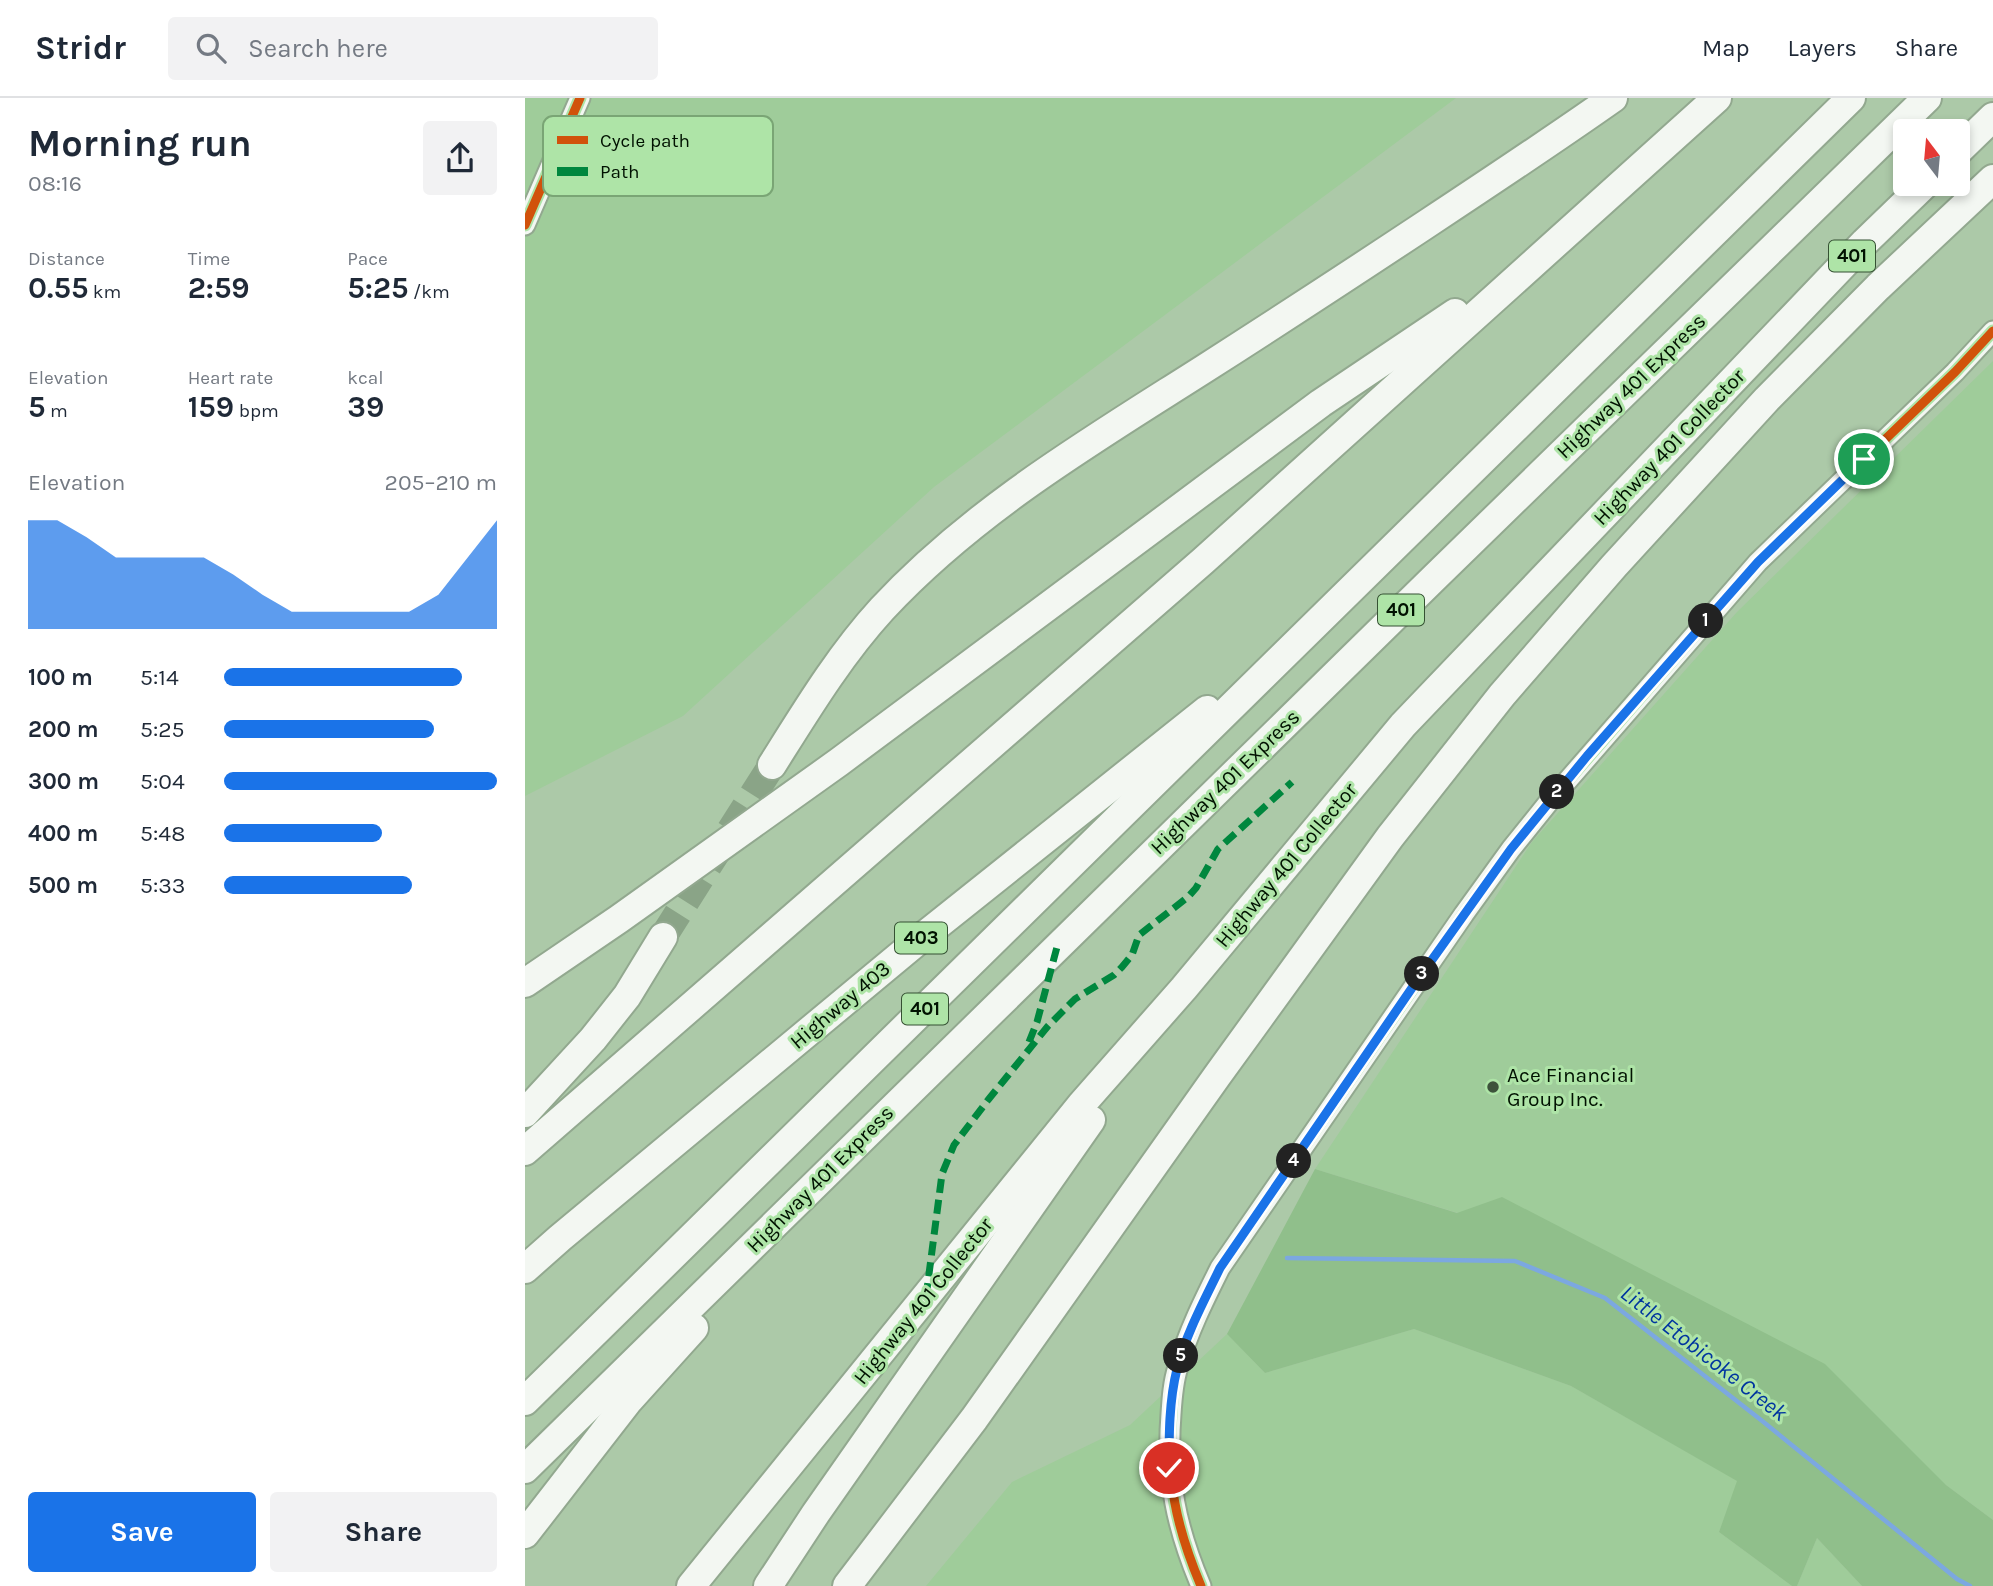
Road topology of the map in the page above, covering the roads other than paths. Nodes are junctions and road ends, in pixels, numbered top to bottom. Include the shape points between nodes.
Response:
1 (580, 98) edge
2 (1613, 98) edge
3 (1717, 98) edge
4 (1851, 98) edge
5 (1927, 98) edge
6 (572, 116) edge
7 (1993, 117) edge
8 (1971, 138) edge
9 (1993, 179) edge
10 (543, 183) edge
11 (1913, 196) edge
12 (525, 225) edge
13 (1533, 262) junction
14 (1993, 331) edge
15 (1324, 617) junction
16 (772, 765) tunnel mouth
17 (619, 919) junction
18 (663, 937) tunnel mouth
19 (525, 983) edge
20 (1184, 988) junction
21 (525, 1002) edge
22 (525, 1113) edge
23 (877, 1123) junction
24 (525, 1151) edge
25 (525, 1269) edge
26 (525, 1401) edge
27 (525, 1469) edge
28 (525, 1534) edge
29 (691, 1586) edge
30 (768, 1586) edge
31 (847, 1586) edge
32 (1201, 1586) edge

1 - 6 street
2 - 16 highway via 996,506 881,610 835,667
3 - 13 highway
4 - 15 highway, 401
5 - 23 highway, Highway 401 Express / 401
7 - 8 highway
9 - 31 highway via 1767,399 1502,695 1389,838 974,1419
10 - 12 street
11 - 20 highway, Highway 401 Collector / 401 via 1403,725
13 - 17 highway via 1321,403 839,762
13 - 24 highway via 1203,561
14 - 32 street via 1758,562 1548,803 1451,932 1220,1268 1177,1370 1169,1435 1175,1513
15 - 25 highway, Highway 403 / 403 via 920,939
15 - 26 highway, 401
17 - 19 highway
17 - 21 highway
18 - 22 highway via 627,996
20 - 29 highway, Highway 401 Collector / 401 via 1081,1105
20 - 30 highway
23 - 27 highway, Highway 401 Express / 401
23 - 28 highway via 629,1399

